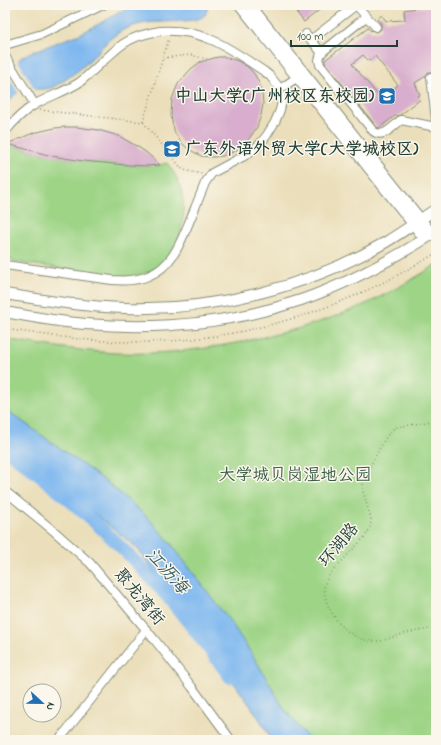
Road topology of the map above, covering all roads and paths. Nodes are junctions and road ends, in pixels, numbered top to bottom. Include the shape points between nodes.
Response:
1 (103, 5) edge
2 (240, 5) edge
3 (250, 5) edge
4 (356, 5) edge
5 (366, 17) junction
6 (376, 27) dead end
7 (171, 31) junction
8 (5, 45) edge
9 (322, 53) junction
10 (162, 58) junction
11 (7, 59) edge
12 (207, 60) dead end
13 (301, 75) junction
14 (431, 77) dead end
15 (280, 89) junction
16 (32, 107) junction
17 (436, 120) edge
18 (143, 122) junction
19 (436, 127) edge
20 (5, 132) edge
21 (210, 175) junction
22 (436, 209) edge
23 (417, 222) junction
24 (431, 235) edge
25 (5, 265) edge
26 (5, 294) edge
27 (5, 312) edge
28 (436, 418) edge
29 (5, 491) edge
30 (436, 628) edge
31 (146, 630) junction
32 (59, 740) edge
33 (230, 740) edge

1 - 8 street via 42,34
2 - 13 main road
3 - 13 main road
4 - 5 street
4 - 9 street via 309,37
5 - 6 street
5 - 9 street
7 - 10 path
7 - 15 street via 194,33 224,46 265,72
7 - 16 street via 147,33 132,39 119,47 80,82
9 - 19 street via 320,65 372,131 384,134 401,120
10 - 12 path via 191,55
10 - 18 path
11 - 16 street via 29,95
13 - 15 street
13 - 23 main road
14 - 17 street
15 - 21 street via 280,110 263,141 246,155
16 - 18 path via 60,113
16 - 20 street
18 - 21 path via 183,170
21 - 25 street via 177,249 163,267 147,277 123,281
22 - 23 main road
23 - 24 main road
23 - 26 main road via 385,243 314,276 254,294 212,302 126,308 81,306
24 - 27 main road via 353,279 325,291 277,307 214,320 122,326 86,324
28 - 30 path, 环湖路 via 397,427 386,437 363,479 363,491 371,519 369,532 331,572 324,589 327,604 337,622 360,638 380,641
29 - 31 street, 聚龙湾街 via 87,560
31 - 32 street
31 - 33 street, 聚龙湾街

